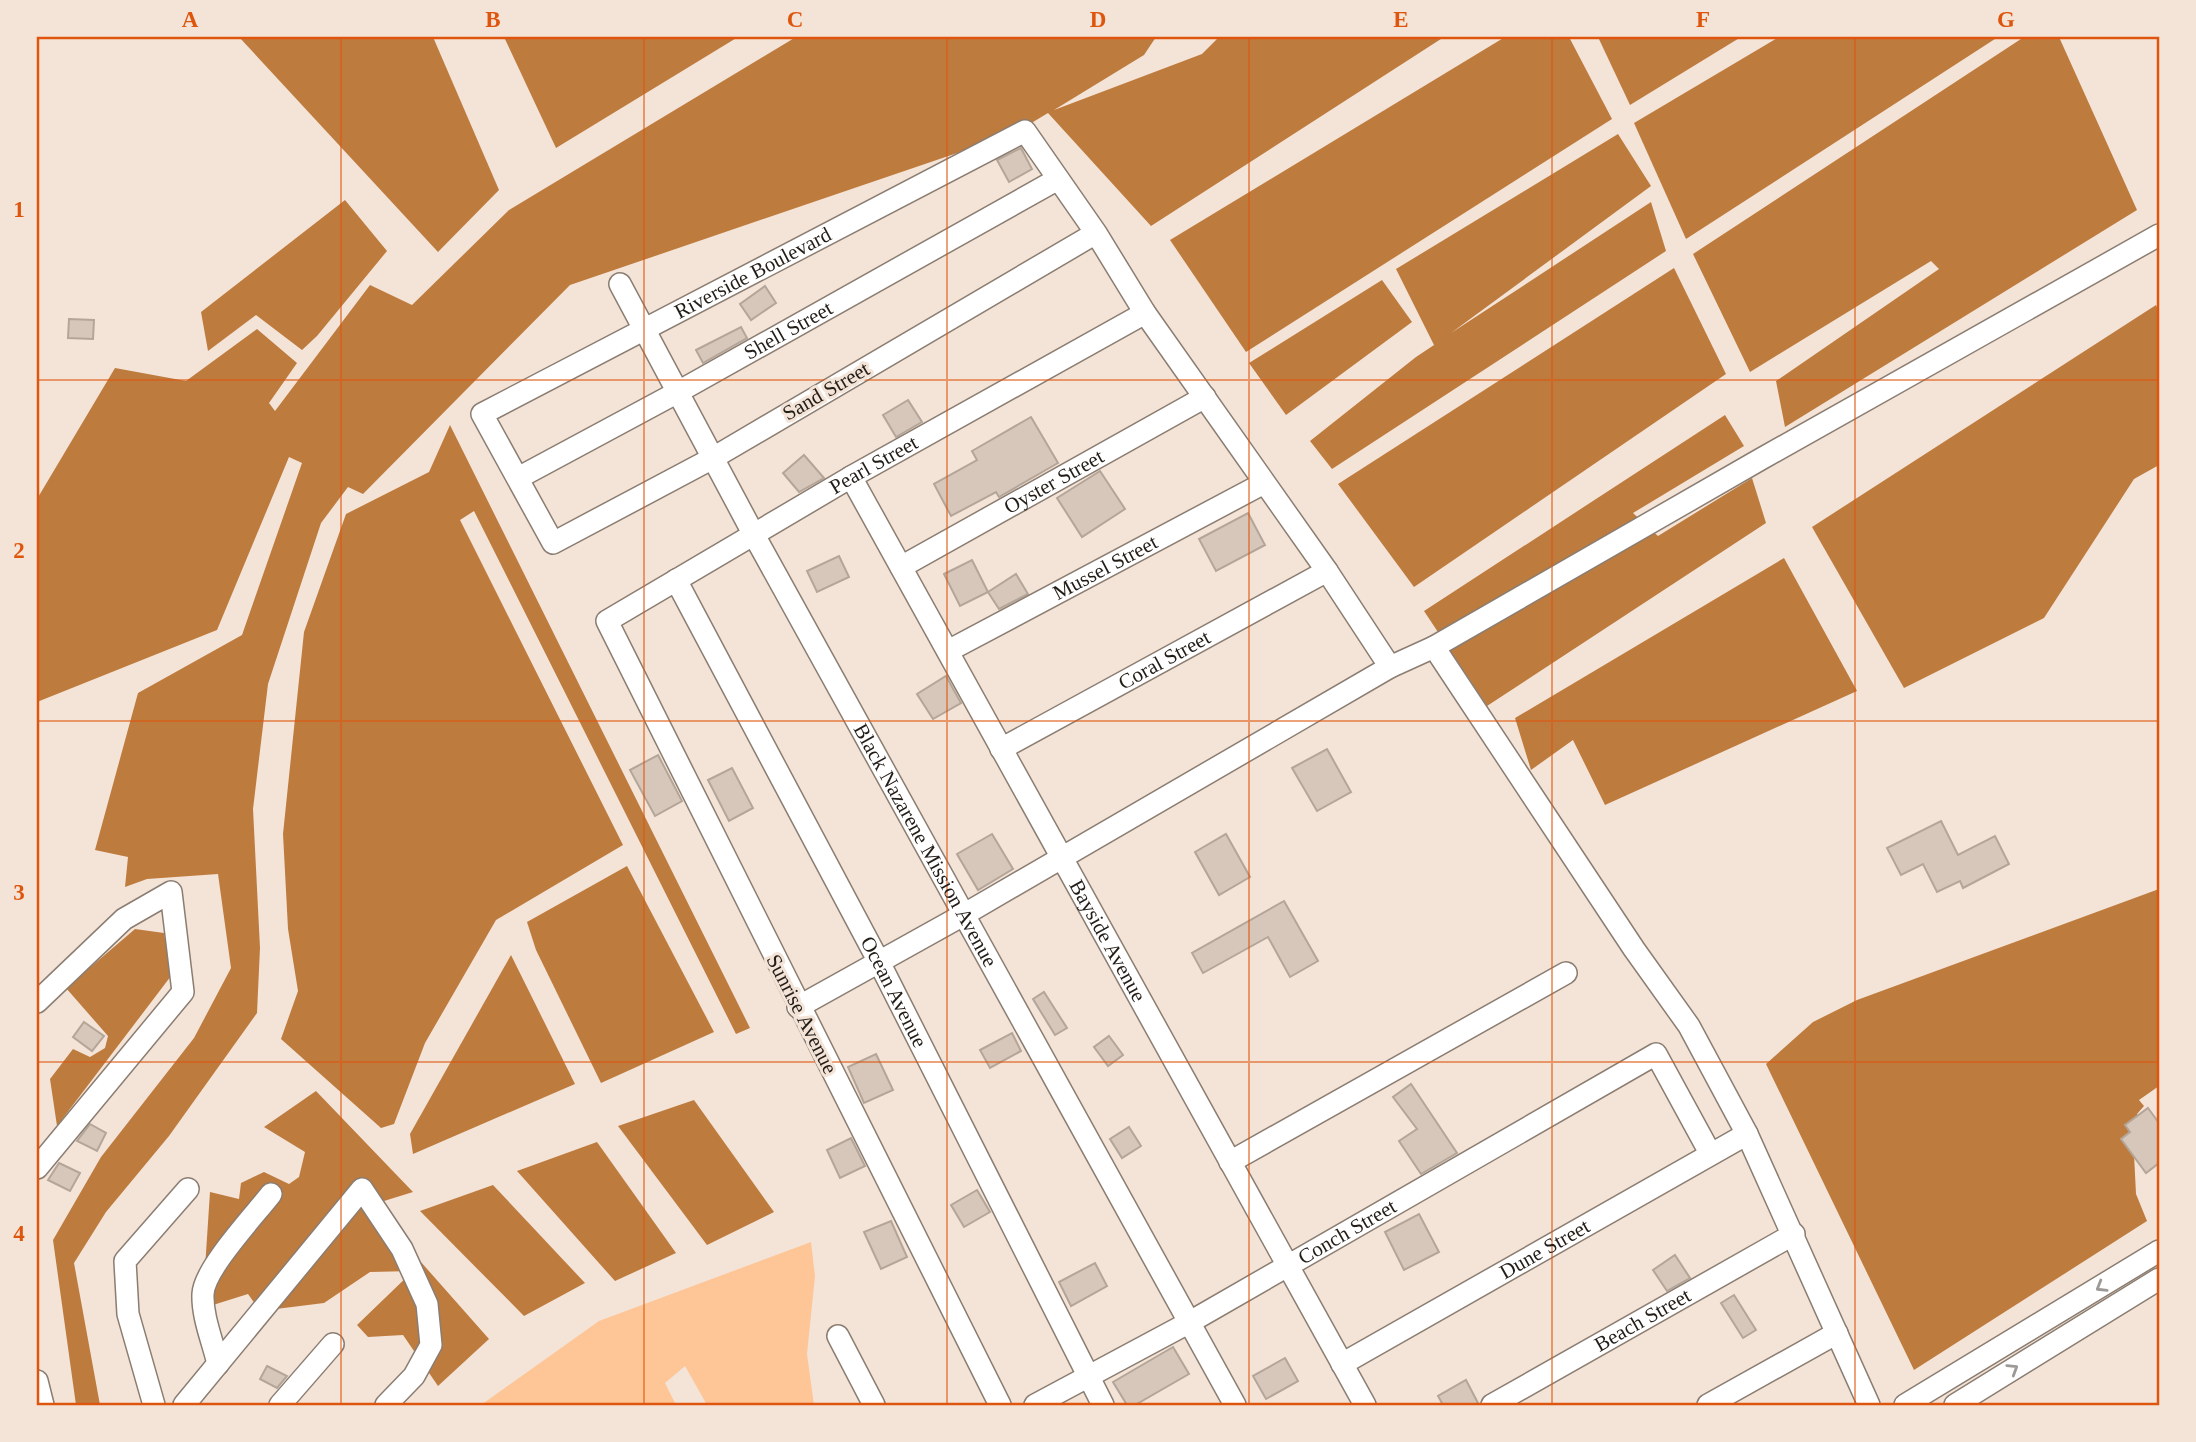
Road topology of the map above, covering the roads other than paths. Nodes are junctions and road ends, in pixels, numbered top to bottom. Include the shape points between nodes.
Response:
1 (1058, 179) junction
2 (1096, 233) junction
3 (2159, 235) edge
4 (620, 284) dead end
5 (1145, 313) junction
6 (645, 330) junction
7 (678, 392) junction
8 (1205, 397) junction
9 (713, 458) junction
10 (851, 477) junction
11 (519, 478) junction
12 (1264, 483) junction
13 (754, 535) junction
14 (901, 567) junction
15 (1327, 571) junction
16 (676, 580) junction
17 (607, 621) joint
18 (1434, 647) junction
19 (948, 651) junction
20 (1391, 667) junction
21 (1002, 748) junction
22 (1061, 857) junction
23 (965, 914) junction
24 (879, 962) junction
25 (1566, 972) dead end
26 (37, 1002) edge
27 (798, 1007) junction
28 (1747, 1135) junction
29 (1710, 1153) junction
30 (1230, 1162) junction
31 (37, 1168) edge
32 (188, 1189) dead end
33 (271, 1194) dead end
34 (1794, 1234) junction
35 (2159, 1251) edge
36 (1287, 1265) junction
37 (2159, 1279) edge
38 (1190, 1322) junction
39 (1837, 1333) junction
40 (838, 1336) dead end
41 (333, 1344) dead end
42 (218, 1364) junction
43 (1342, 1364) junction
44 (1090, 1377) junction
45 (37, 1381) edge
46 (43, 1405) edge
47 (154, 1405) edge
48 (184, 1405) edge
49 (280, 1405) edge
50 (386, 1405) edge
51 (874, 1405) edge
52 (1000, 1405) edge
53 (1035, 1405) edge
54 (1103, 1405) edge
55 (1235, 1405) edge
56 (1365, 1405) edge
57 (1492, 1405) edge
58 (1709, 1405) edge
59 (1869, 1405) edge
60 (1905, 1405) edge
61 (1955, 1405) edge

1 - 2 street
1 - 6 street, Riverside Boulevard via 1025,131
1 - 7 street, Shell Street
2 - 5 street
2 - 9 street, Sand Street
3 - 18 street
4 - 6 street, Black Nazarene Mission Avenue
5 - 8 street
5 - 10 street, Pearl Street
6 - 7 street, Black Nazarene Mission Avenue
6 - 11 street, Riverside Boulevard via 482,414
7 - 9 street, Black Nazarene Mission Avenue
7 - 11 street, Shell Street
8 - 12 street
8 - 14 street, Oyster Street
9 - 11 street, Sand Street via 553,543
9 - 13 street, Black Nazarene Mission Avenue
10 - 13 street, Pearl Street
10 - 14 street, Bayside Avenue
12 - 15 street
12 - 19 street, Mussel Street
13 - 16 street, Pearl Street
13 - 23 street, Black Nazarene Mission Avenue
14 - 19 street, Bayside Avenue
15 - 20 street
15 - 21 street, Coral Street
16 - 17 street, Pearl Street
16 - 24 street, Ocean Avenue
17 - 27 street, Sunrise Avenue
18 - 20 street
18 - 28 street via 1689,1026
19 - 21 street, Bayside Avenue
20 - 22 street
21 - 22 street, Bayside Avenue
22 - 23 street
22 - 30 street, Bayside Avenue
23 - 24 street
23 - 38 street, Black Nazarene Mission Avenue
24 - 27 street
24 - 44 street, Ocean Avenue
25 - 30 street
26 - 31 street via 124,919 171,892 183,992
27 - 52 street, Sunrise Avenue
28 - 29 street, Dune Street
28 - 34 street
29 - 36 street, Conch Street via 1656,1054
29 - 43 street, Dune Street
30 - 36 street, Bayside Avenue
32 - 47 street via 125,1261 128,1314
33 - 42 street via 210,1272 203,1291
34 - 39 street
34 - 57 street, Beach Street
35 -> 60 street
36 - 38 street, Conch Street
36 - 43 street, Bayside Avenue
61 -> 37 street
38 - 44 street, Conch Street
38 - 55 street, Black Nazarene Mission Avenue
39 - 58 street
39 - 59 street
40 - 51 street
41 - 49 street
42 - 48 street
42 - 50 street via 362,1189 402,1249 427,1304 431,1345 414,1376
43 - 56 street, Bayside Avenue
44 - 53 street, Conch Street
44 - 54 street, Ocean Avenue
45 - 46 street

